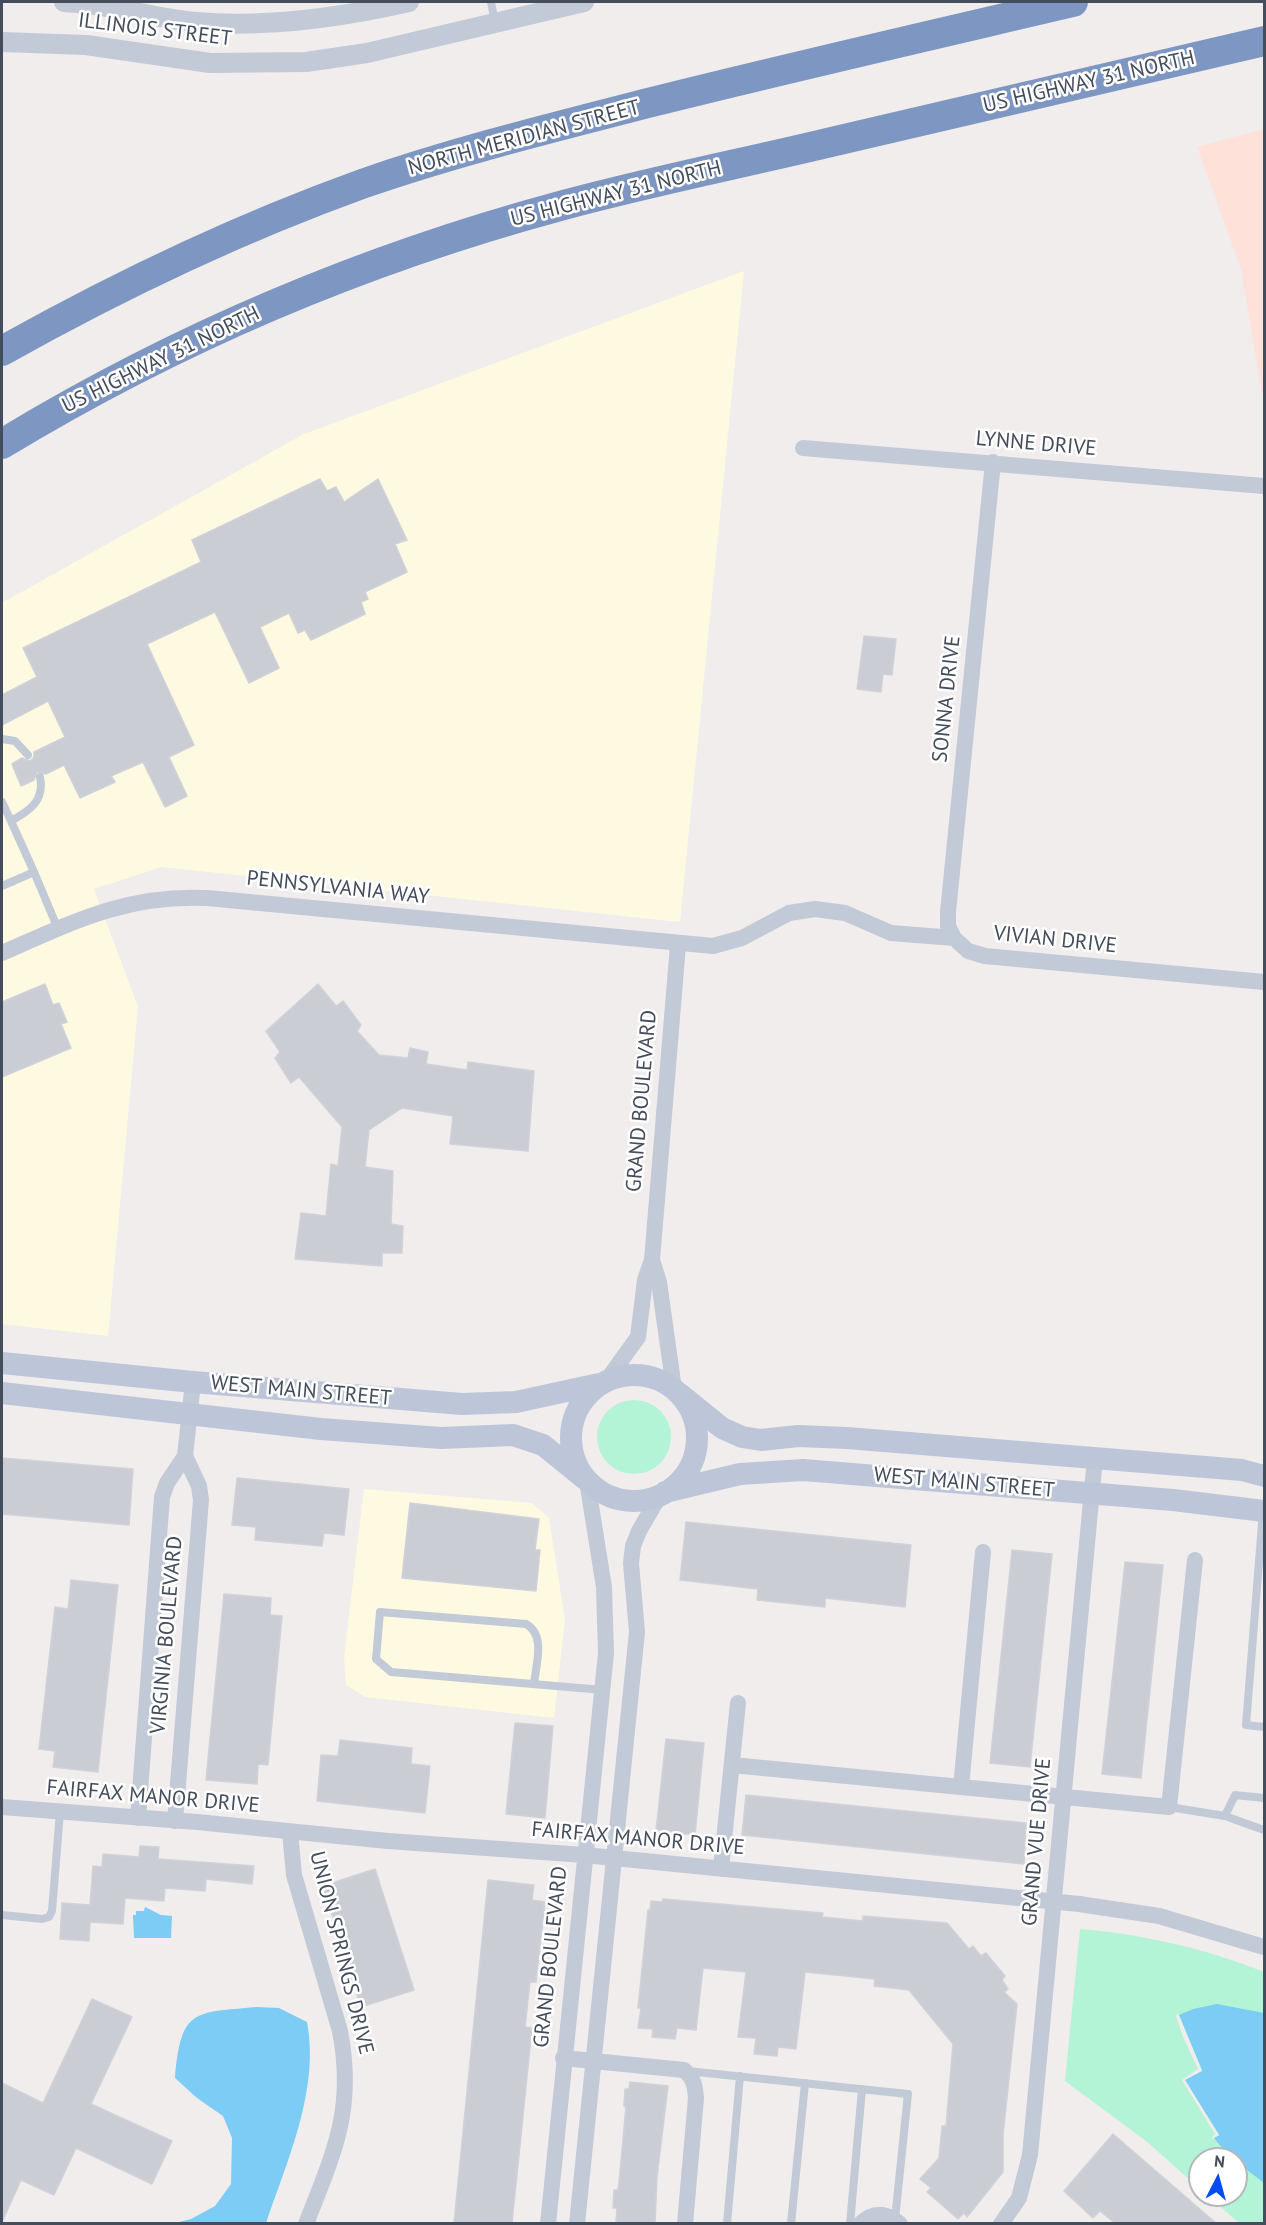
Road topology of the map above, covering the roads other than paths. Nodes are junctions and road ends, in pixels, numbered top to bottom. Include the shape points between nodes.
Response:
1 (64, 2) edge
2 (409, 2) edge
3 (491, 2) edge
4 (584, 2) edge
5 (1072, 2) edge
6 (495, 22) junction
7 (1264, 41) edge
8 (2, 42) edge
9 (84, 304) junction
10 (2, 341) edge
11 (2, 351) edge
12 (2, 444) edge
13 (803, 448) dead end
14 (993, 462) junction
15 (1264, 486) edge
16 (2, 739) edge
17 (28, 755) dead end
18 (40, 777) dead end
19 (2, 802) edge
20 (11, 821) junction
21 (34, 872) junction
22 (2, 886) edge
23 (58, 928) junction
24 (954, 938) junction
25 (678, 945) junction
26 (2, 953) edge
27 (1264, 982) edge
28 (652, 1260) junction
29 (2, 1363) edge
30 (603, 1382) junction
31 (192, 1383) junction
32 (677, 1391) junction
33 (2, 1393) edge
34 (189, 1416) junction
35 (185, 1455) junction
36 (1095, 1458) junction
37 (1264, 1476) edge
38 (586, 1480) junction
39 (663, 1494) junction
40 (1092, 1494) junction
41 (1264, 1511) edge
42 (983, 1552) dead end
43 (1195, 1560) dead end
44 (1261, 1591) edge
45 (534, 1683) junction
46 (603, 1690) junction
47 (738, 1703) dead end
48 (1264, 1727) edge
49 (732, 1765) junction
50 (961, 1787) junction
51 (1064, 1796) junction
52 (1264, 1798) edge
53 (2, 1807) edge
54 (1170, 1807) junction
55 (60, 1812) junction
56 (1225, 1816) junction
57 (138, 1818) junction
58 (175, 1821) junction
59 (1264, 1830) edge
60 (290, 1832) junction
61 (584, 1855) junction
62 (614, 1858) junction
63 (721, 1869) junction
64 (1054, 1901) junction
65 (2, 1915) edge
66 (1264, 1947) edge
67 (563, 2058) junction
68 (593, 2061) junction
69 (684, 2070) junction
70 (740, 2076) junction
71 (805, 2083) junction
72 (862, 2089) junction
73 (898, 2221) edge
74 (306, 2223) edge
75 (548, 2223) edge
76 (577, 2223) edge
77 (685, 2223) edge
78 (727, 2223) edge
79 (791, 2223) edge
80 (850, 2223) edge
81 (860, 2223) edge
82 (1001, 2223) edge

1 - 2 street, ILLINOIS STREET via 194,21 245,24 322,19
3 - 6 lane
4 - 6 street, ILLINOIS STREET
5 - 9 highway, NORTH MERIDIAN STREET via 492,143 282,214
6 - 8 street, ILLINOIS STREET via 338,58 274,64 194,62 86,45
7 - 12 highway, US HIGHWAY 31 NORTH via 562,205 444,240 230,324 94,391
9 - 10 highway
9 - 11 highway, NORTH MERIDIAN STREET
13 - 14 street, LYNNE DRIVE
14 - 15 street, LYNNE DRIVE
14 - 24 street, SONNA DRIVE via 948,912 948,926
16 - 17 lane via 15,741
18 - 20 lane via 38,800 31,810
19 - 20 lane
20 - 21 lane
21 - 22 lane
21 - 23 lane
23 - 25 street, PENNSYLVANIA WAY via 125,904 183,897
23 - 26 street, PENNSYLVANIA WAY
24 - 25 street, VIVIAN DRIVE via 891,933 845,913 815,909 789,913 742,938 713,946
24 - 27 street, VIVIAN DRIVE via 968,951 985,956
25 - 28 street, GRAND BOULEVARD
28 - 30 street, GRAND BOULEVARD via 645,1280 638,1336
28 - 32 street, GRAND BOULEVARD
29 - 31 main road, WEST MAIN STREET
30 - 31 main road, WEST MAIN STREET via 534,1400 476,1404
30 - 32 main road via 630,1374 645,1375
30 - 38 main road via 578,1406 572,1425 573,1455
31 - 34 street, VIRGINIA BOULEVARD
32 - 36 main road, WEST MAIN STREET via 722,1428 747,1438 846,1438
32 - 39 main road via 688,1404 697,1427 696,1451 686,1474
33 - 34 main road, WEST MAIN STREET
34 - 35 street, VIRGINIA BOULEVARD
34 - 38 main road, WEST MAIN STREET via 420,1437 520,1437 543,1445
35 - 57 street, VIRGINIA BOULEVARD via 166,1483 162,1497
35 - 58 street, VIRGINIA BOULEVARD via 201,1500
36 - 37 main road, WEST MAIN STREET via 1242,1470
36 - 40 street, GRAND VUE DRIVE
38 - 39 main road via 617,1499 635,1501
38 - 46 street, GRAND BOULEVARD via 606,1604
39 - 40 main road, WEST MAIN STREET via 740,1474 803,1470
39 - 62 street via 639,1531 631,1555 637,1632
40 - 41 main road, WEST MAIN STREET
40 - 51 street, GRAND VUE DRIVE
41 - 44 lane
42 - 50 street
43 - 54 street
44 - 48 lane via 1246,1725
45 - 45 lane via 391,1672 376,1659 380,1612 525,1624 534,1629 538,1639
45 - 46 lane
46 - 61 street, GRAND BOULEVARD
47 - 49 street
49 - 50 street
49 - 63 street
50 - 51 street
51 - 54 street
51 - 64 street, GRAND VUE DRIVE
52 - 56 lane via 1235,1795
53 - 55 street, FAIRFAX MANOR DRIVE
54 - 56 lane
55 - 57 street, FAIRFAX MANOR DRIVE
55 - 65 lane via 49,1917
56 - 59 lane
57 - 58 street, FAIRFAX MANOR DRIVE
58 - 60 street, FAIRFAX MANOR DRIVE
60 - 61 street, FAIRFAX MANOR DRIVE
60 - 74 street, UNION SPRINGS DRIVE via 294,1875 340,2031 347,2093 336,2146
61 - 62 street, FAIRFAX MANOR DRIVE
61 - 67 street, GRAND BOULEVARD
62 - 63 street, FAIRFAX MANOR DRIVE
62 - 68 street
63 - 64 street, FAIRFAX MANOR DRIVE
64 - 66 street, FAIRFAX MANOR DRIVE via 1159,1916
64 - 82 street, GRAND VUE DRIVE via 1030,2156 1019,2198
67 - 68 street
67 - 75 street, GRAND BOULEVARD
68 - 69 street
68 - 76 street
69 - 70 lane
69 - 77 street via 693,2080 696,2098
70 - 71 lane
70 - 78 lane
71 - 72 lane
71 - 79 lane
72 - 73 lane via 908,2094
72 - 80 lane
73 - 81 street via 878,2214

